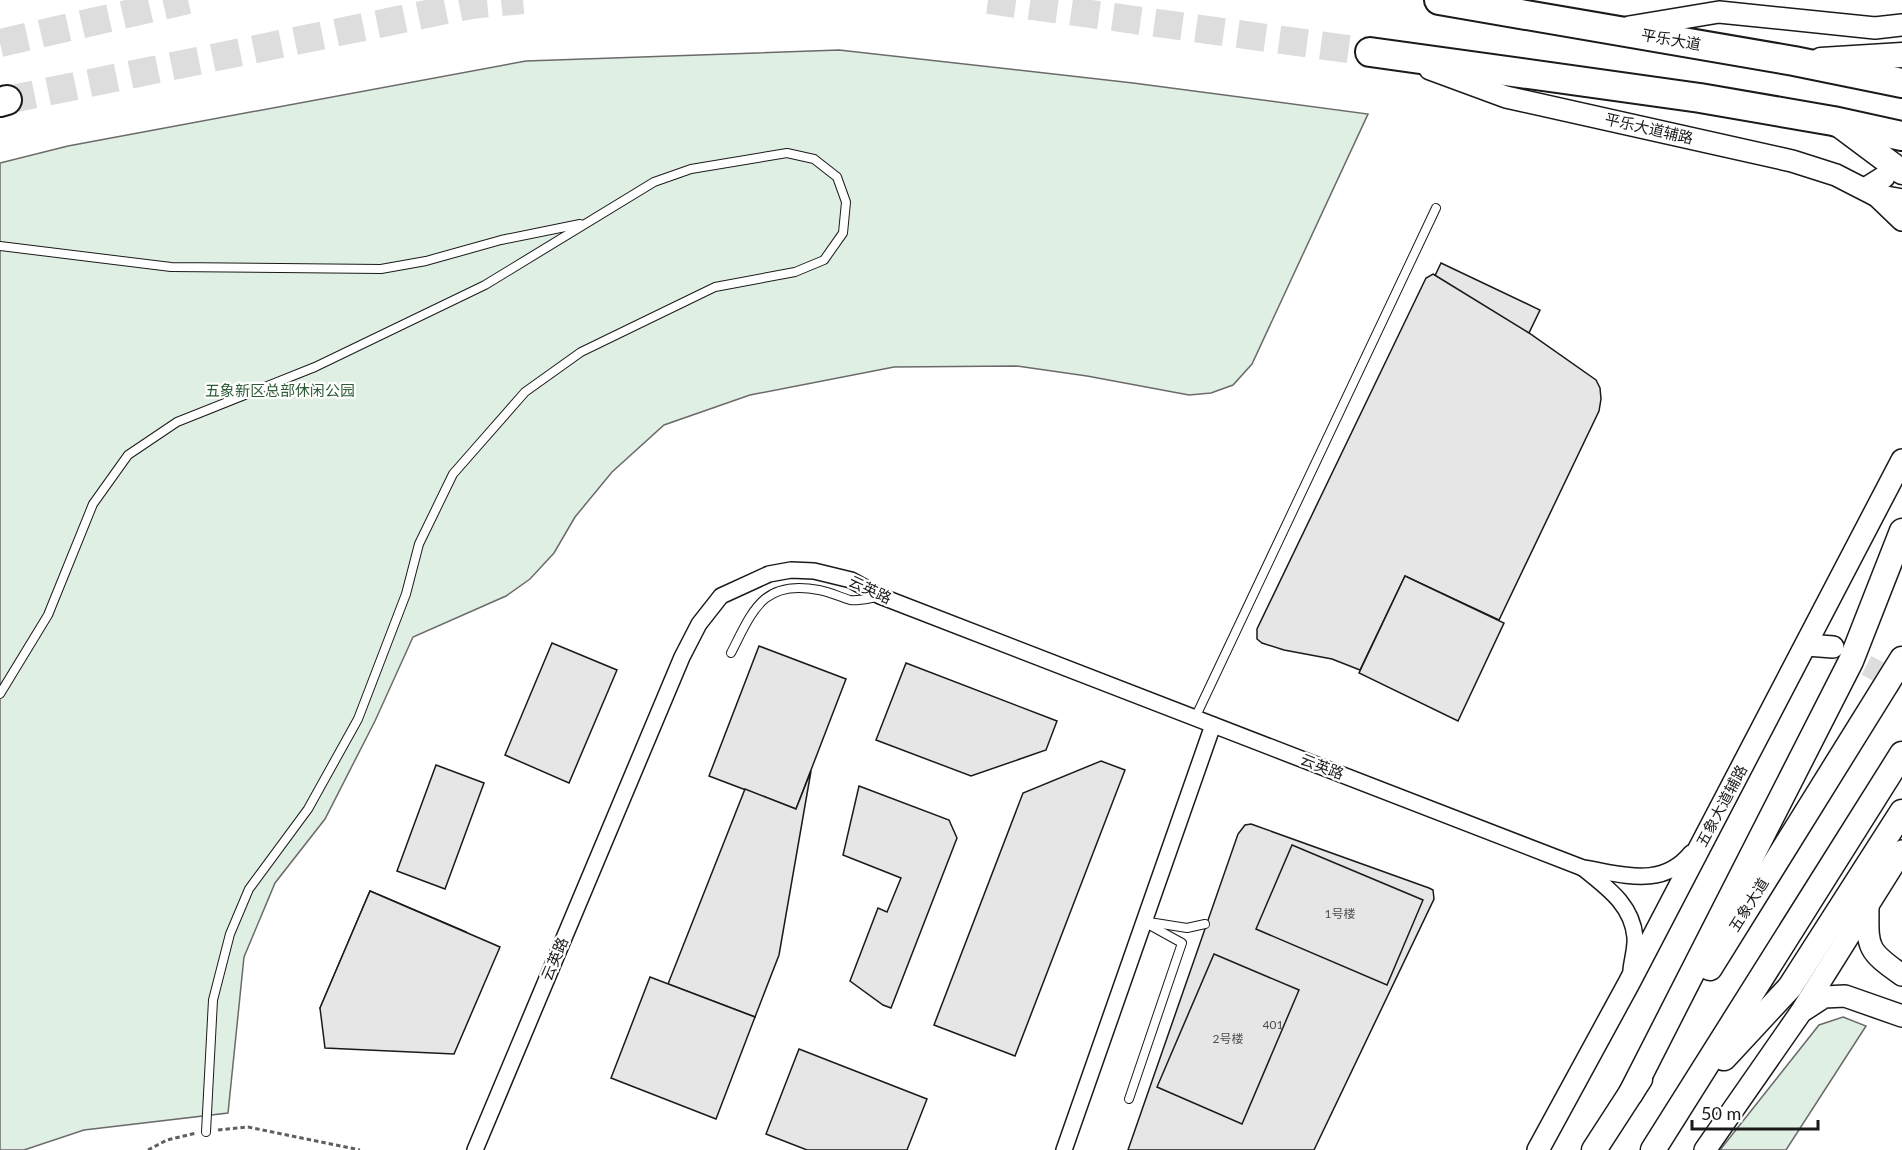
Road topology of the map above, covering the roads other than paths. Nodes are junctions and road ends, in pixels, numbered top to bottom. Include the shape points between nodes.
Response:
1 (1439, 0) edge
2 (1901, 26) edge
3 (1614, 30) junction
4 (1383, 54) joint
5 (1902, 55) edge
6 (1794, 61) junction
7 (1902, 83) edge
8 (1833, 121) junction
9 (1902, 136) edge
10 (1881, 183) edge
11 (1902, 200) edge
12 (1436, 208) dead end
13 (1902, 220) edge
14 (585, 223) junction
15 (0, 246) edge
16 (1902, 460) edge
17 (1902, 531) edge
18 (1902, 575) edge
19 (879, 596) junction
20 (1807, 645) junction
21 (731, 653) dead end
22 (1842, 654) junction
23 (1902, 659) edge
24 (0, 694) edge
25 (1195, 718) junction
26 (1213, 725) junction
27 (1902, 754) edge
28 (1902, 812) edge
29 (1708, 832) junction
30 (1902, 851) edge
31 (1583, 868) junction
32 (1868, 902) junction
33 (1144, 922) junction
34 (1205, 924) dead end
35 (1902, 975) edge
36 (1629, 983) junction
37 (1801, 1012) junction
38 (1902, 1016) edge
39 (1631, 1093) junction
40 (1129, 1099) dead end
41 (1684, 1102) junction
42 (206, 1132) road end
43 (475, 1150) edge
44 (1064, 1150) edge
45 (1538, 1150) edge
46 (1594, 1150) edge
47 (1653, 1150) edge
48 (1705, 1150) edge

1 - 3 highway, 平乐大道
2 - 3 street via 1875,28 1719,12
3 - 6 highway, 平乐大道
4 - 8 highway via 1700,98
4 - 10 street, 平乐大道辅路 via 1506,97
5 - 6 main road
6 - 7 highway, 平乐大道
8 - 9 highway
8 - 10 main road
10 - 11 street, 平乐大道辅路
10 - 13 street
12 - 25 lane
14 - 15 lane via 381,269 171,267
14 - 24 lane via 485,285 315,367 177,422 128,455 93,504 48,615
14 - 42 lane via 654,182 691,169 787,153 814,159 837,177 846,202 843,233 824,260 795,272 715,287 580,352 525,392 453,474 420,544 406,594 358,718 308,809 249,889 230,934 213,1000
16 - 20 street, 五象大道辅路
17 - 22 main road
18 - 22 main road
19 - 21 lane via 853,600 819,590 780,589 763,599
19 - 25 street, 云英路
19 - 43 street, 云英路 via 851,580 791,570 769,574 721,596 699,624
20 - 22 street
20 - 29 street, 五象大道辅路
22 - 39 main road
23 - 39 main road, 五象大道
25 - 26 street, 云英路
26 - 31 street, 云英路
26 - 33 street
27 - 41 main road
28 - 41 main road via 1790,987
29 - 31 street via 1682,864 1664,874 1643,878
29 - 36 street, 五象大道辅路
30 - 32 street
31 - 36 street via 1617,896 1630,916 1636,939
32 - 35 street via 1868,942 1880,960
32 - 37 street
33 - 34 lane via 1188,928
33 - 40 lane via 1182,943
33 - 44 street
36 - 45 street, 五象大道辅路
37 - 38 street via 1824,997 1845,996
37 - 48 street
39 - 46 main road, 五象大道
41 - 47 main road

